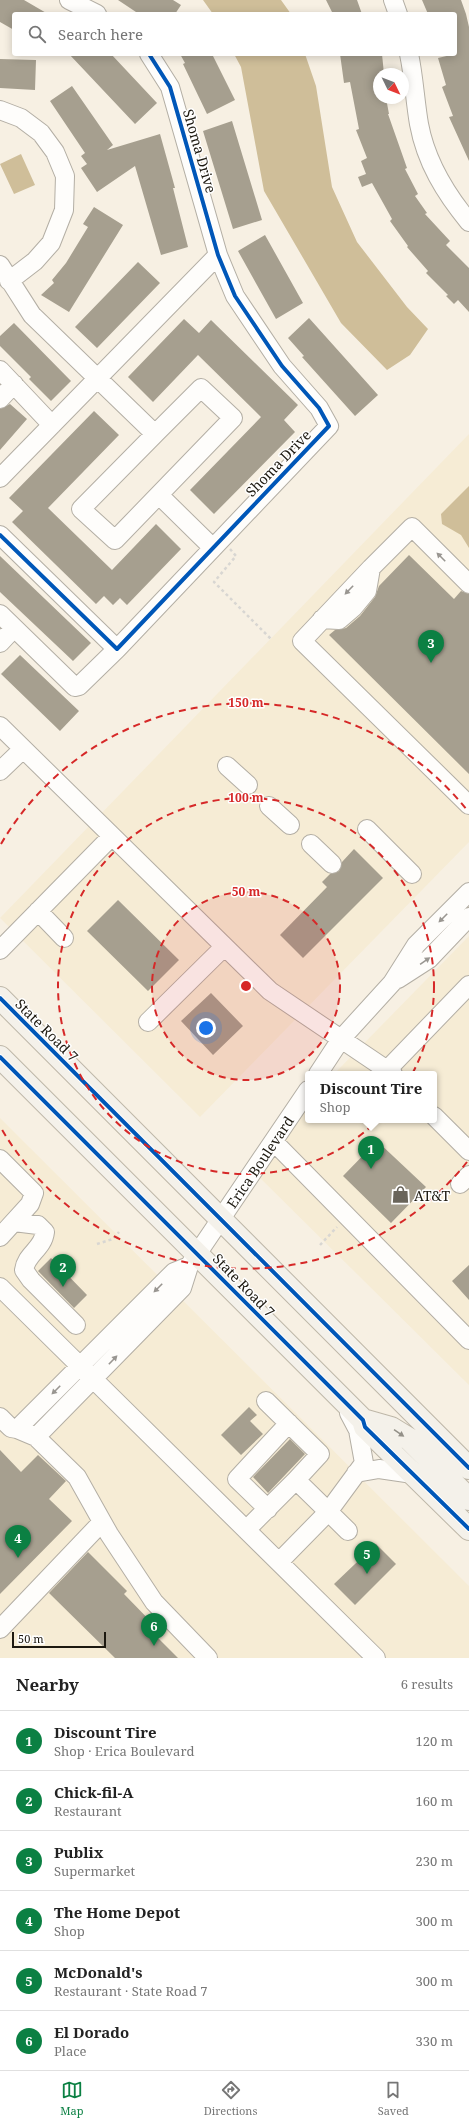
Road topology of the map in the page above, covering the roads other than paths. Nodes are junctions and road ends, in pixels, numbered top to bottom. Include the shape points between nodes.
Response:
1 (69, 0) edge
2 (393, 0) edge
3 (93, 12) edge
4 (397, 12) edge
5 (150, 56) edge
6 (409, 56) edge
7 (0, 110) edge
8 (469, 222) edge
9 (218, 255) junction
10 (0, 265) edge
11 (9, 281) junction
12 (0, 370) edge
13 (98, 378) junction
14 (14, 384) junction
15 (0, 399) edge
16 (52, 425) junction
17 (155, 434) junction
18 (0, 478) edge
19 (160, 496) junction
20 (0, 535) edge
21 (217, 544) junction
22 (469, 584) edge
23 (0, 614) edge
24 (14, 628) junction
25 (0, 643) edge
26 (117, 649) junction
27 (0, 726) edge
28 (23, 749) junction
29 (2, 766) edge
30 (227, 766) dead end
31 (248, 785) dead end
32 (469, 805) edge
33 (269, 806) dead end
34 (290, 825) dead end
35 (367, 829) dead end
36 (111, 837) junction
37 (311, 844) dead end
38 (332, 864) dead end
39 (412, 874) dead end
40 (469, 892) edge
41 (38, 911) junction
42 (469, 917) edge
43 (64, 938) dead end
44 (224, 947) junction
45 (0, 950) edge
46 (392, 983) junction
47 (469, 985) edge
48 (0, 998) edge
49 (148, 1022) dead end
50 (341, 1039) junction
51 (4, 1065) edge
52 (320, 1071) edge
53 (390, 1071) edge
54 (305, 1095) edge
55 (437, 1119) edge
56 (274, 1142) junction
57 (469, 1152) edge
58 (0, 1159) edge
59 (221, 1219) junction
60 (14, 1222) junction
61 (0, 1237) edge
62 (194, 1260) junction
63 (0, 1287) edge
64 (76, 1325) dead end
65 (469, 1340) edge
66 (80, 1366) junction
67 (93, 1380) junction
68 (266, 1401) dead end
69 (344, 1403) junction
70 (0, 1418) edge
71 (362, 1420) junction
72 (289, 1423) junction
73 (17, 1429) junction
74 (36, 1437) junction
75 (469, 1468) edge
76 (356, 1473) junction
77 (413, 1474) junction
78 (296, 1480) junction
79 (469, 1499) edge
80 (268, 1509) junction
81 (328, 1512) junction
82 (102, 1522) junction
83 (469, 1529) edge
84 (246, 1530) junction
85 (348, 1531) dead end
86 (279, 1562) junction
87 (0, 1629) edge
88 (208, 1658) edge
89 (376, 1658) edge

1 - 3 street
2 - 4 street
5 - 9 street, Shoma Drive via 170,87
6 - 8 street via 424,147 443,188
7 - 11 street via 21,118 41,133 55,152 64,176 64,210 51,243 35,261
9 - 13 street
9 - 21 street, Shoma Drive via 235,296 282,366 319,408 329,426
10 - 11 street
11 - 13 street via 32,314
12 - 14 street
13 - 16 street
13 - 17 street
14 - 15 street
14 - 16 street
16 - 18 street
17 - 19 street via 81,509 115,540
17 - 19 street via 201,388 233,418
19 - 21 street
20 - 26 street
21 - 26 street, Shoma Drive
22 -> 32 street via 412,527 302,641
23 - 24 street, Shoma Drive
24 - 25 street
24 - 26 street, Shoma Drive via 75,687
27 - 28 street
28 - 29 street
28 - 36 street
30 - 31 street
33 - 34 street
35 - 39 street
36 - 41 street
36 - 44 street
37 - 38 street
40 -> 46 street via 416,945
41 - 43 street
41 - 45 street
46 -> 42 street via 429,959
44 - 49 street
44 - 50 street via 270,991
46 - 50 street
47 - 53 street
48 - 59 main road, State Road 7
50 - 52 street
50 - 53 street
51 - 62 main road, State Road 7
54 - 56 street, Erica Boulevard
55 - 57 street
56 - 59 street, Erica Boulevard
56 - 65 street
58 - 60 street via 34,1193 30,1204
59 - 62 street, Erica Boulevard
59 - 75 main road, State Road 7
60 - 61 street
60 - 64 street via 38,1224 45,1232 44,1241 25,1262 24,1270
62 -> 66 street via 174,1272
67 -> 62 street, Erica Boulevard via 182,1288
62 - 69 main road, State Road 7
63 - 66 street
66 - 67 street
66 -> 73 street
67 - 74 street, Erica Boulevard
67 - 84 street
68 - 72 street
69 - 71 main road, State Road 7
69 - 76 street via 358,1430 364,1462
70 - 73 street via 11,1428
71 - 77 main road, State Road 7 via 365,1427
71 -> 79 main road via 392,1428 409,1440
72 - 78 street via 320,1454
72 - 80 street via 237,1479
73 - 74 street
74 - 82 street via 77,1477
76 - 77 street via 379,1469
76 - 81 street
77 - 83 main road, State Road 7
78 - 80 street
78 - 81 street
80 - 84 street
81 - 85 street
81 - 86 street
82 - 87 street
82 - 88 street via 154,1602
84 - 86 street
86 - 89 street

